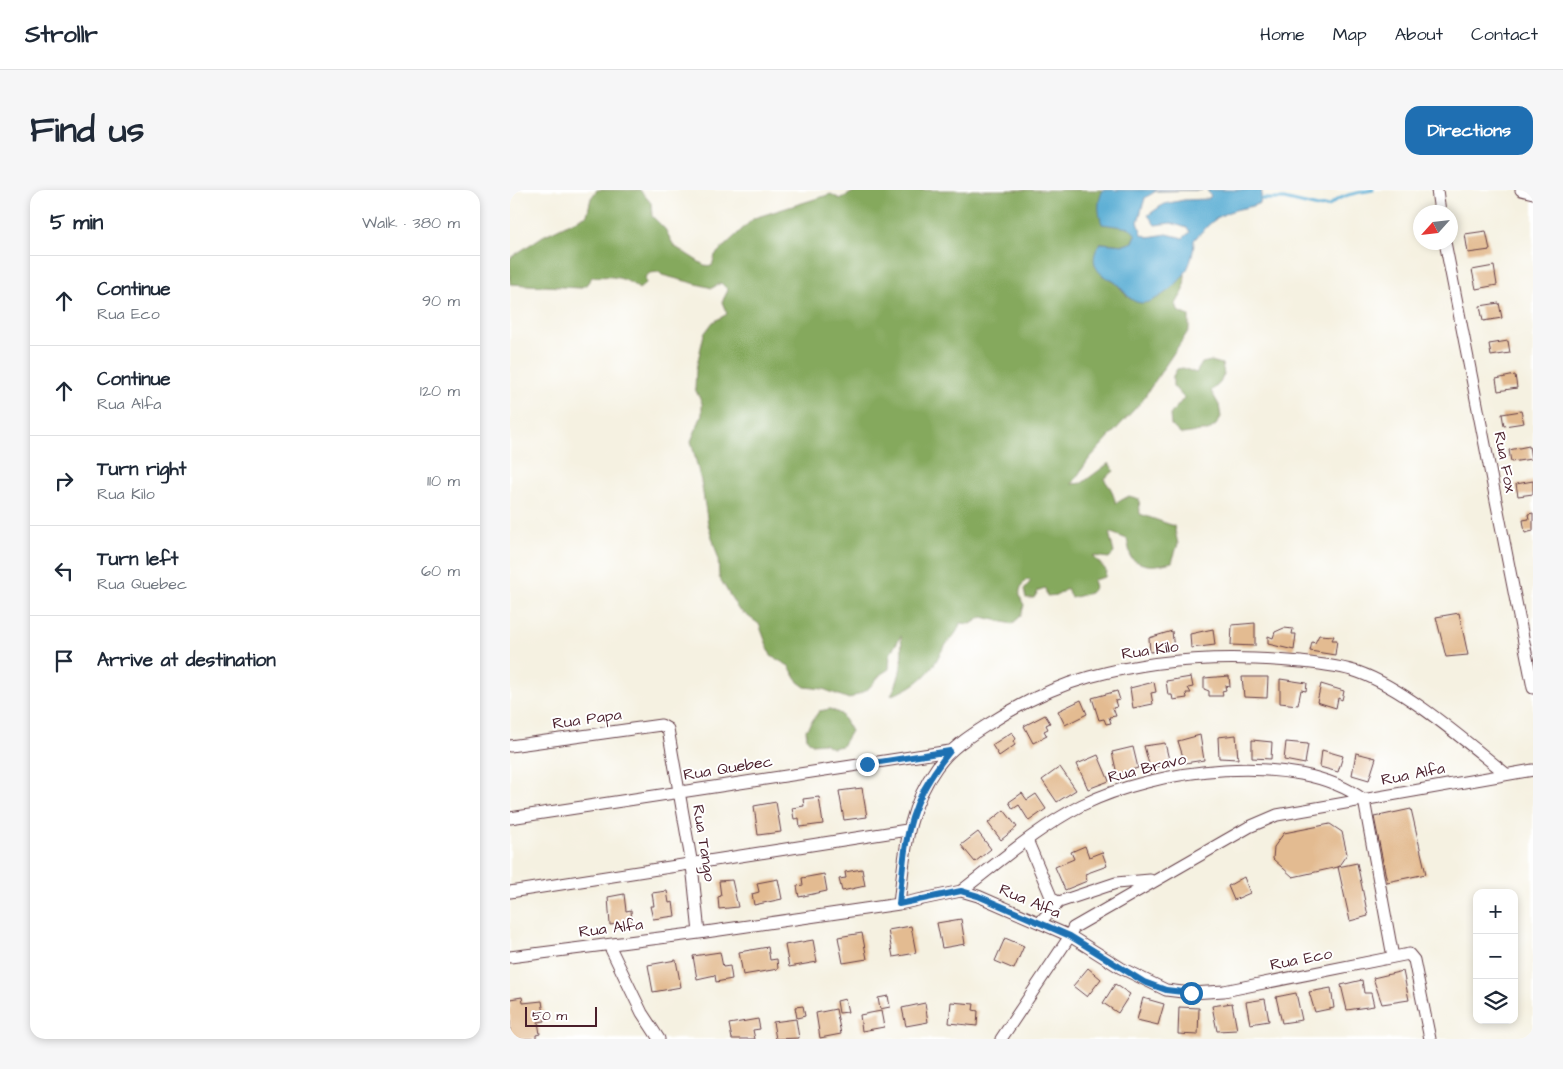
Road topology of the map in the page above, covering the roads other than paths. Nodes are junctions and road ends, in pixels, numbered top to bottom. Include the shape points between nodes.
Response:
1 (1437, 190) edge
2 (1521, 190) edge
3 (1533, 193) edge
4 (1439, 205) edge
5 (1447, 250) edge
6 (1533, 688) edge
7 (668, 729) joint
8 (510, 746) edge
9 (950, 751) junction
10 (1533, 770) edge
11 (1506, 773) junction
12 (680, 792) junction
13 (1364, 800) junction
14 (510, 818) edge
15 (907, 830) junction
16 (1027, 840) junction
17 (692, 866) junction
18 (1154, 880) junction
19 (961, 891) junction
20 (510, 892) edge
21 (1058, 902) junction
22 (899, 904) junction
23 (1040, 922) junction
24 (700, 933) junction
25 (1070, 936) junction
26 (609, 946) junction
27 (510, 956) edge
28 (1393, 956) junction
29 (659, 1039) edge
30 (1001, 1039) edge
31 (1430, 1039) edge

1 - 4 street
2 - 3 street
5 - 6 street, Rua Fox
7 - 8 street, Rua Papa via 661,724
7 - 12 street, Rua Tango
9 - 11 street, Rua Kilo via 1022,704 1088,677 1164,663 1258,658 1324,665 1379,680
9 - 12 street, Rua Quebec
9 - 15 street, Rua Kilo via 923,788
10 - 11 street, Rua Alfa
11 - 13 street, Rua Alfa
12 - 14 street, Rua Quebec
12 - 17 street, Rua Tango
13 - 16 street, Rua Bravo via 1348,788 1290,773 1224,770 1183,774 1081,806
13 - 18 street, Rua Alfa via 1276,815
13 - 28 street
15 - 17 street
15 - 22 street, Rua Kilo
16 - 19 street, Rua Bravo
16 - 21 street via 1052,899
17 - 20 street
17 - 24 street, Rua Tango
18 - 21 street via 1116,883
18 - 25 street, Rua Alfa via 1078,924
19 - 22 street, Rua Alfa
19 - 23 street, Rua Alfa
21 - 23 street
22 - 24 street, Rua Alfa
23 - 25 street, Rua Alfa
24 - 26 street, Rua Alfa
25 - 28 street, Rua Eco via 1144,982 1166,990 1191,993 1224,991
25 - 30 street
26 - 27 street, Rua Alfa
26 - 29 street via 642,1013
28 - 31 street via 1409,954 1414,960

